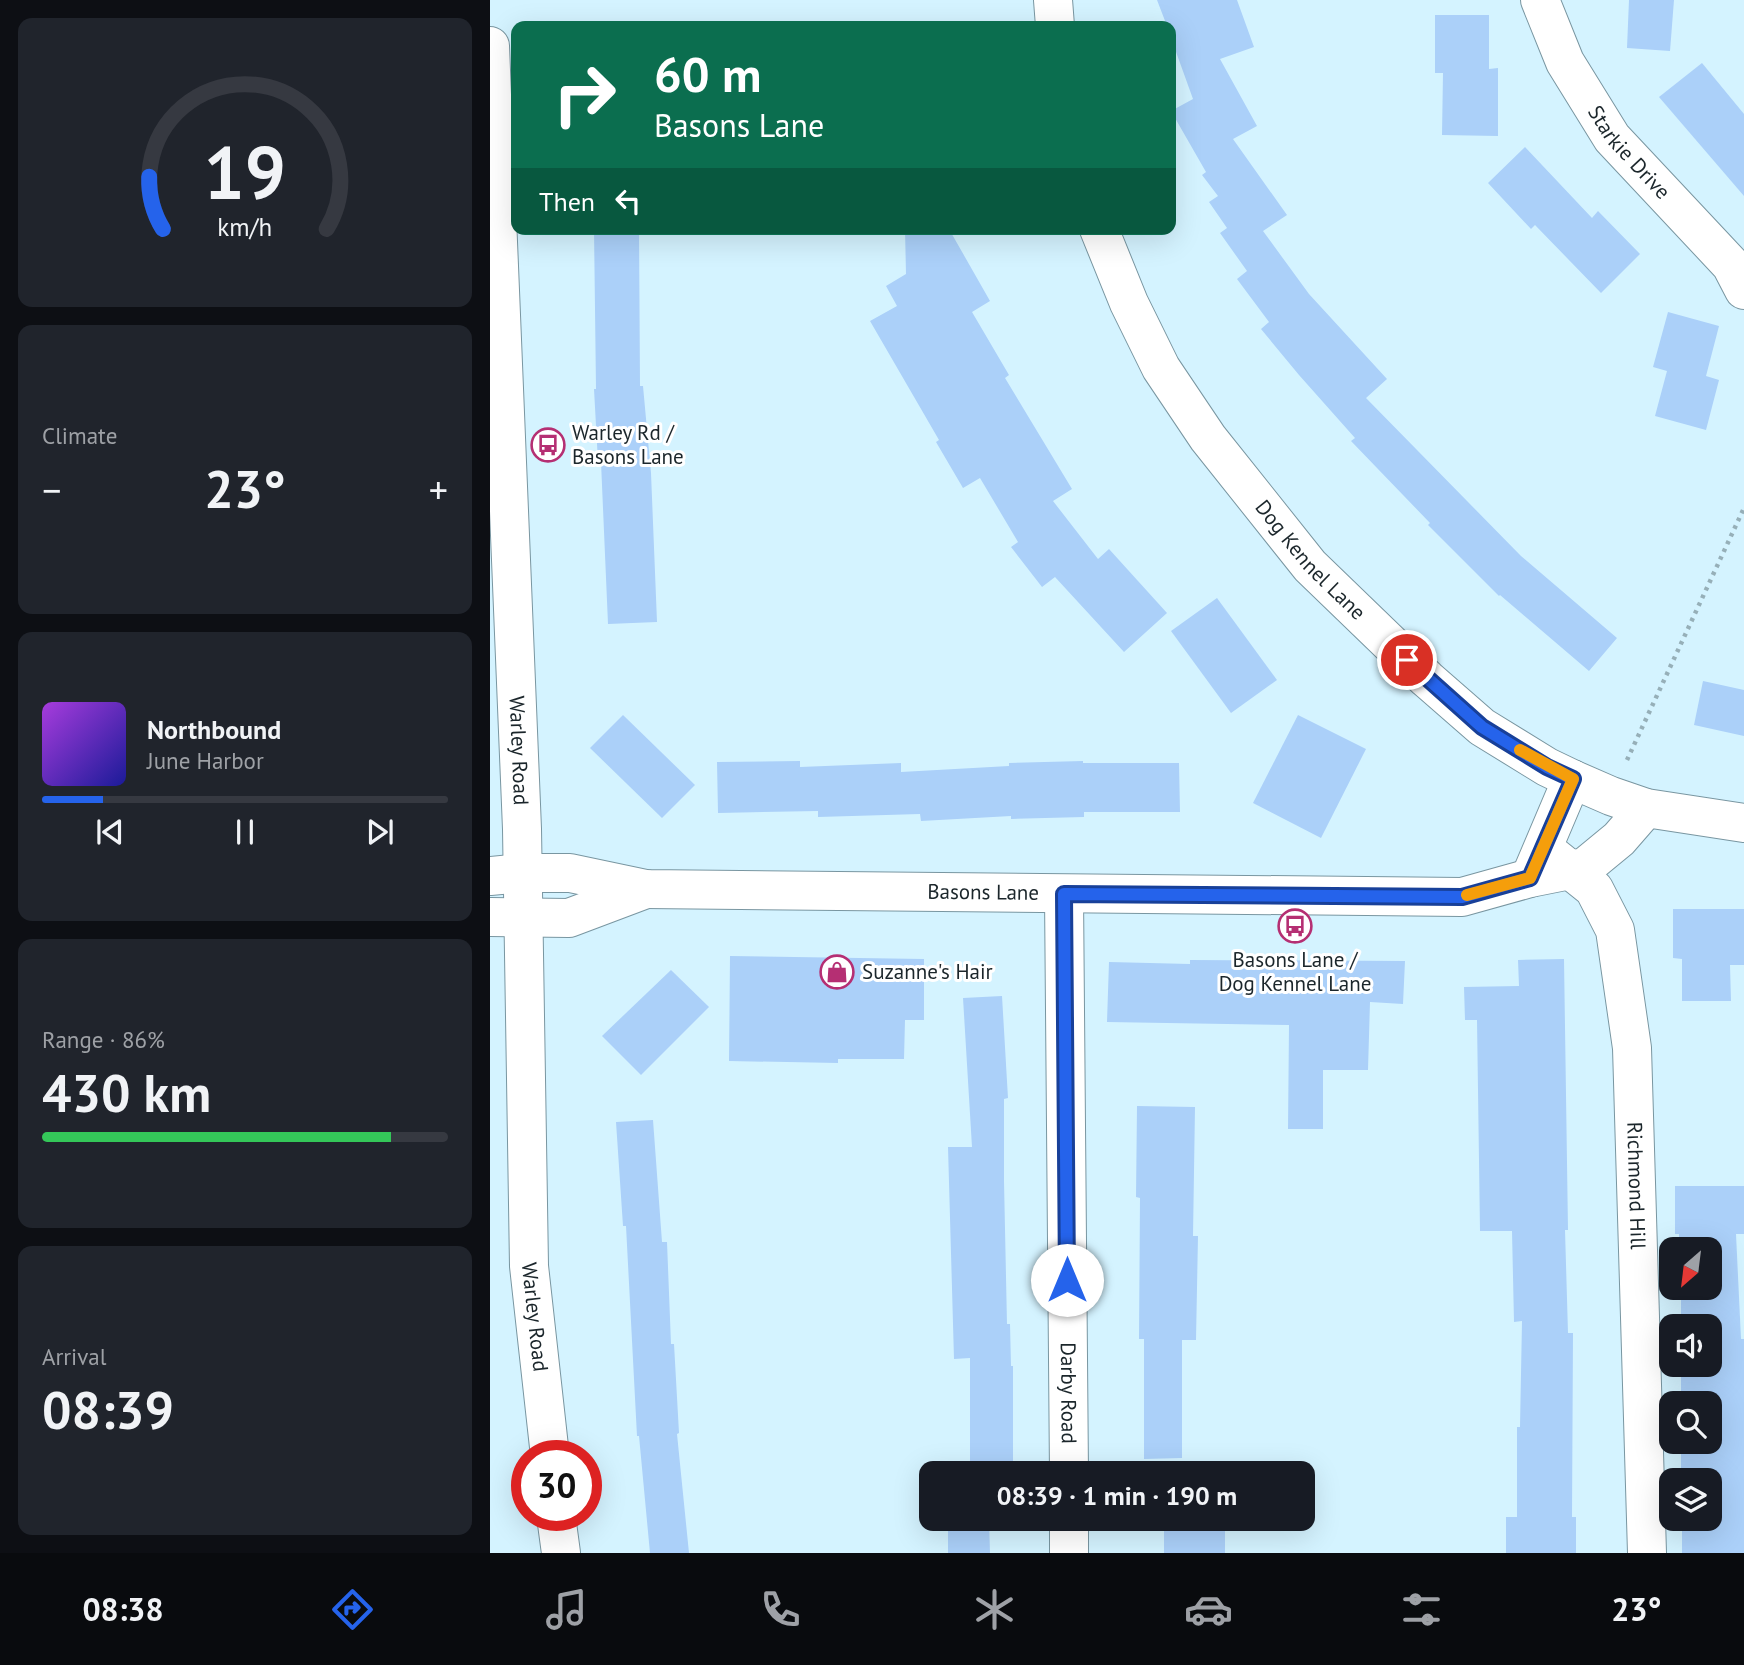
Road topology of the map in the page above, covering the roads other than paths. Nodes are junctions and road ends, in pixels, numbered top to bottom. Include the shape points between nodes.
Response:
1 (1054, 0) edge
2 (1540, 0) edge
3 (1055, 21) edge
4 (490, 46) edge
5 (1101, 235) edge
6 (1744, 290) edge
7 (1573, 779) junction
8 (1628, 802) junction
9 (1744, 823) edge
10 (1548, 865) junction
11 (506, 874) edge
12 (646, 889) junction
13 (1064, 894) junction
14 (507, 918) edge
15 (548, 1440) edge
16 (1069, 1461) edge
17 (558, 1531) edge
18 (1069, 1531) edge
19 (561, 1553) edge
20 (1069, 1553) edge
21 (1647, 1553) edge

1 - 3 street
2 - 6 street, Starkie Drive via 1565,62 1612,138 1731,265
4 - 11 street, Warley Road
5 - 7 street, Dog Kennel Lane via 1161,368 1208,438 1310,566 1482,727
7 - 8 street, Dog Kennel Lane
7 - 10 street
8 - 9 street, Dog Kennel Lane
8 - 10 street, Basons Lane via 1610,846 1585,867
10 - 13 street, Basons Lane via 1462,897
10 - 21 street, Richmond Hill via 1594,889 1615,930 1632,1048
11 - 12 street, Basons Lane via 570,873
11 - 14 street, Warley Road
12 - 13 street, Basons Lane
12 - 14 street, Basons Lane via 569,918
13 - 16 street, Darby Road
14 - 15 street, Warley Road via 529,1266
17 - 19 street
18 - 20 street

